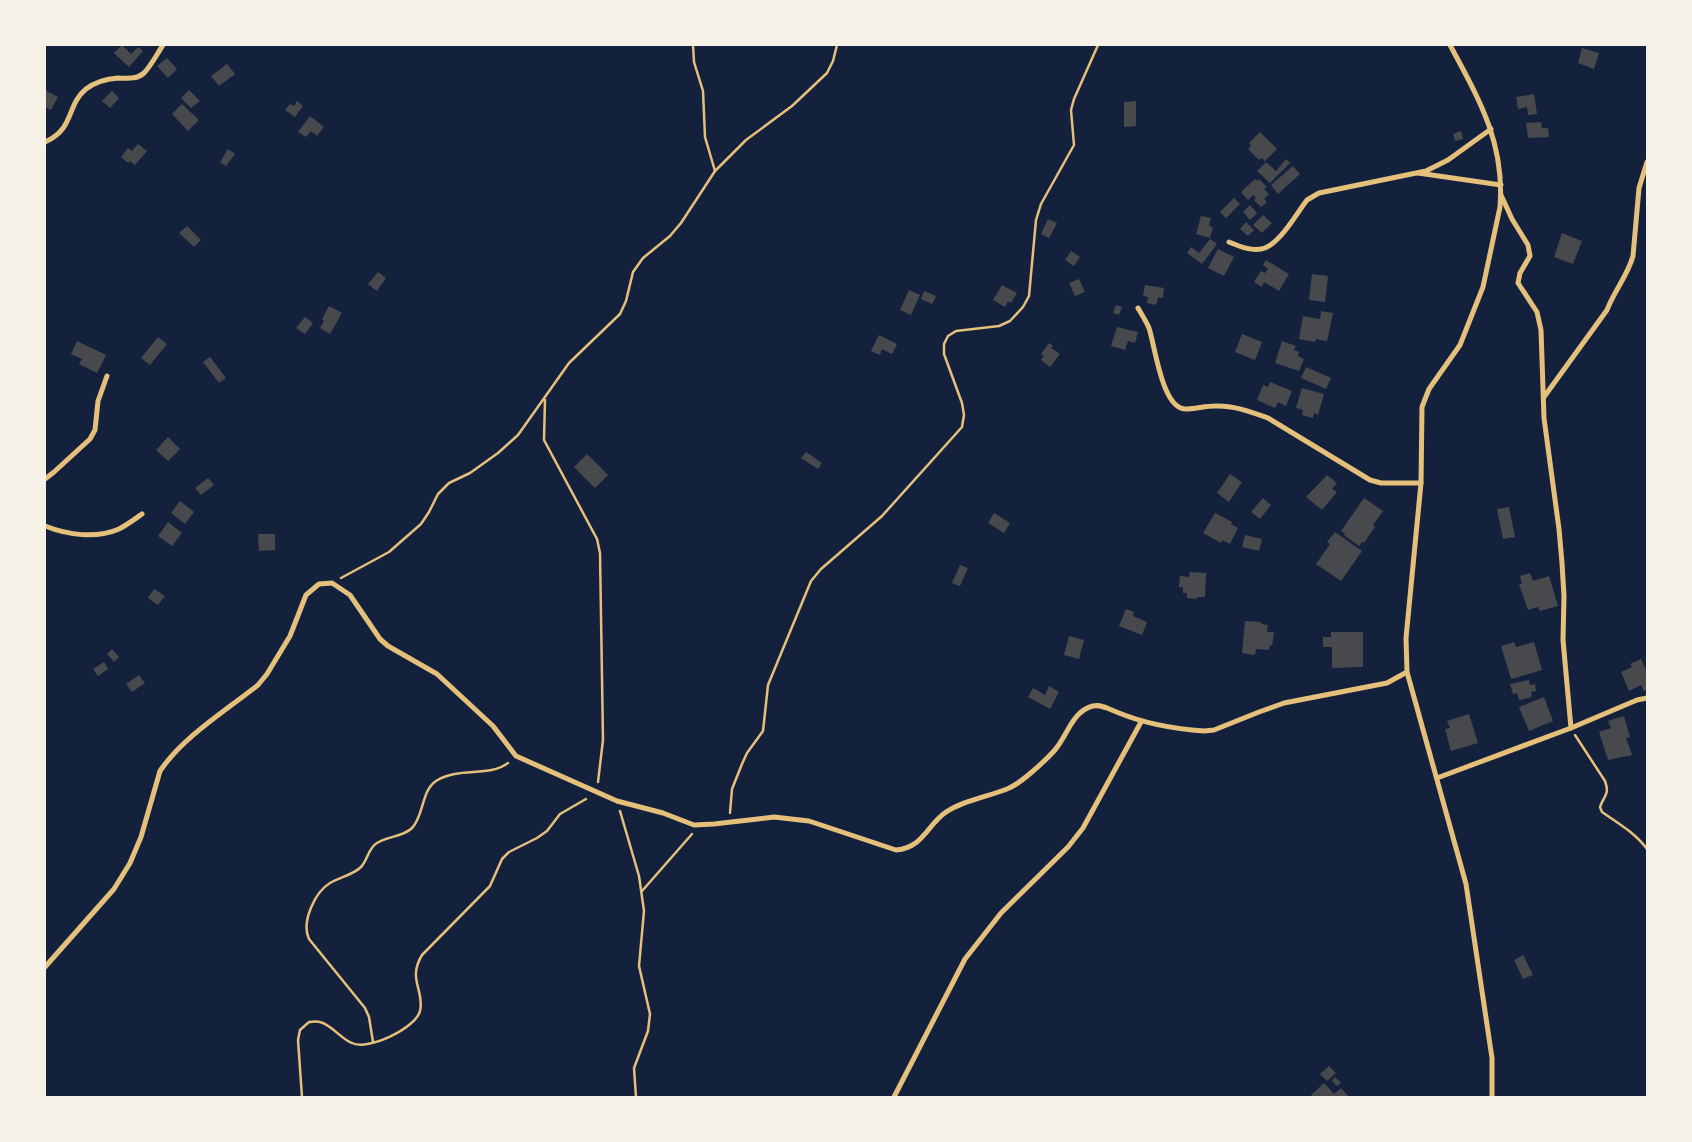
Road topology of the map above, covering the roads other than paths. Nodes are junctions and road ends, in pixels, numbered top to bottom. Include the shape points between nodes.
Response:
1 (163, 45) edge
2 (1450, 45) edge
3 (1491, 129) junction
4 (45, 142) edge
5 (1647, 162) edge
6 (1415, 173) junction
7 (1501, 185) junction
8 (1501, 194) junction
9 (1229, 242) dead end
10 (1138, 308) dead end
11 (107, 376) dead end
12 (1544, 398) junction
13 (45, 479) edge
14 (1422, 483) junction
15 (142, 514) dead end
16 (45, 526) edge
17 (1407, 672) junction
18 (1647, 698) edge
19 (1141, 722) junction
20 (1571, 728) junction
21 (1437, 778) junction
22 (45, 967) edge
23 (894, 1097) edge
24 (1492, 1097) edge

1 - 4 street via 144,74 136,78 99,81 87,88 80,94 58,135
2 - 3 street
3 - 6 street via 1448,160
3 - 7 street
5 - 12 street via 1639,188 1630,266 1606,310
6 - 7 street
6 - 9 street via 1312,196 1279,238 1266,248 1250,249
7 - 8 street
8 - 12 street via 1530,252 1518,283 1540,320
8 - 14 street via 1483,287 1460,345 1429,389 1422,408
10 - 14 street via 1148,327 1165,389 1175,406 1183,409 1231,407 1253,413 1268,418 1370,480
11 - 13 street via 90,439
12 - 20 street via 1560,529 1563,640
14 - 17 street via 1406,638
15 - 16 street via 119,529 102,534 83,535
17 - 19 street via 1387,683 1284,704 1214,730 1190,730
17 - 21 street
18 - 20 street
19 - 22 street via 1100,705 1091,707 1070,724 1055,750 1014,786 945,812 914,845 906,849 896,850 809,821 774,817 699,826 596,793 516,756 493,726 437,674 380,639 350,595 332,583 319,584 306,595 290,636 258,686 183,744 164,764 130,863 114,889
19 - 23 street via 1083,828 1001,913 965,959
20 - 21 street
21 - 24 street via 1466,884 1492,1058

